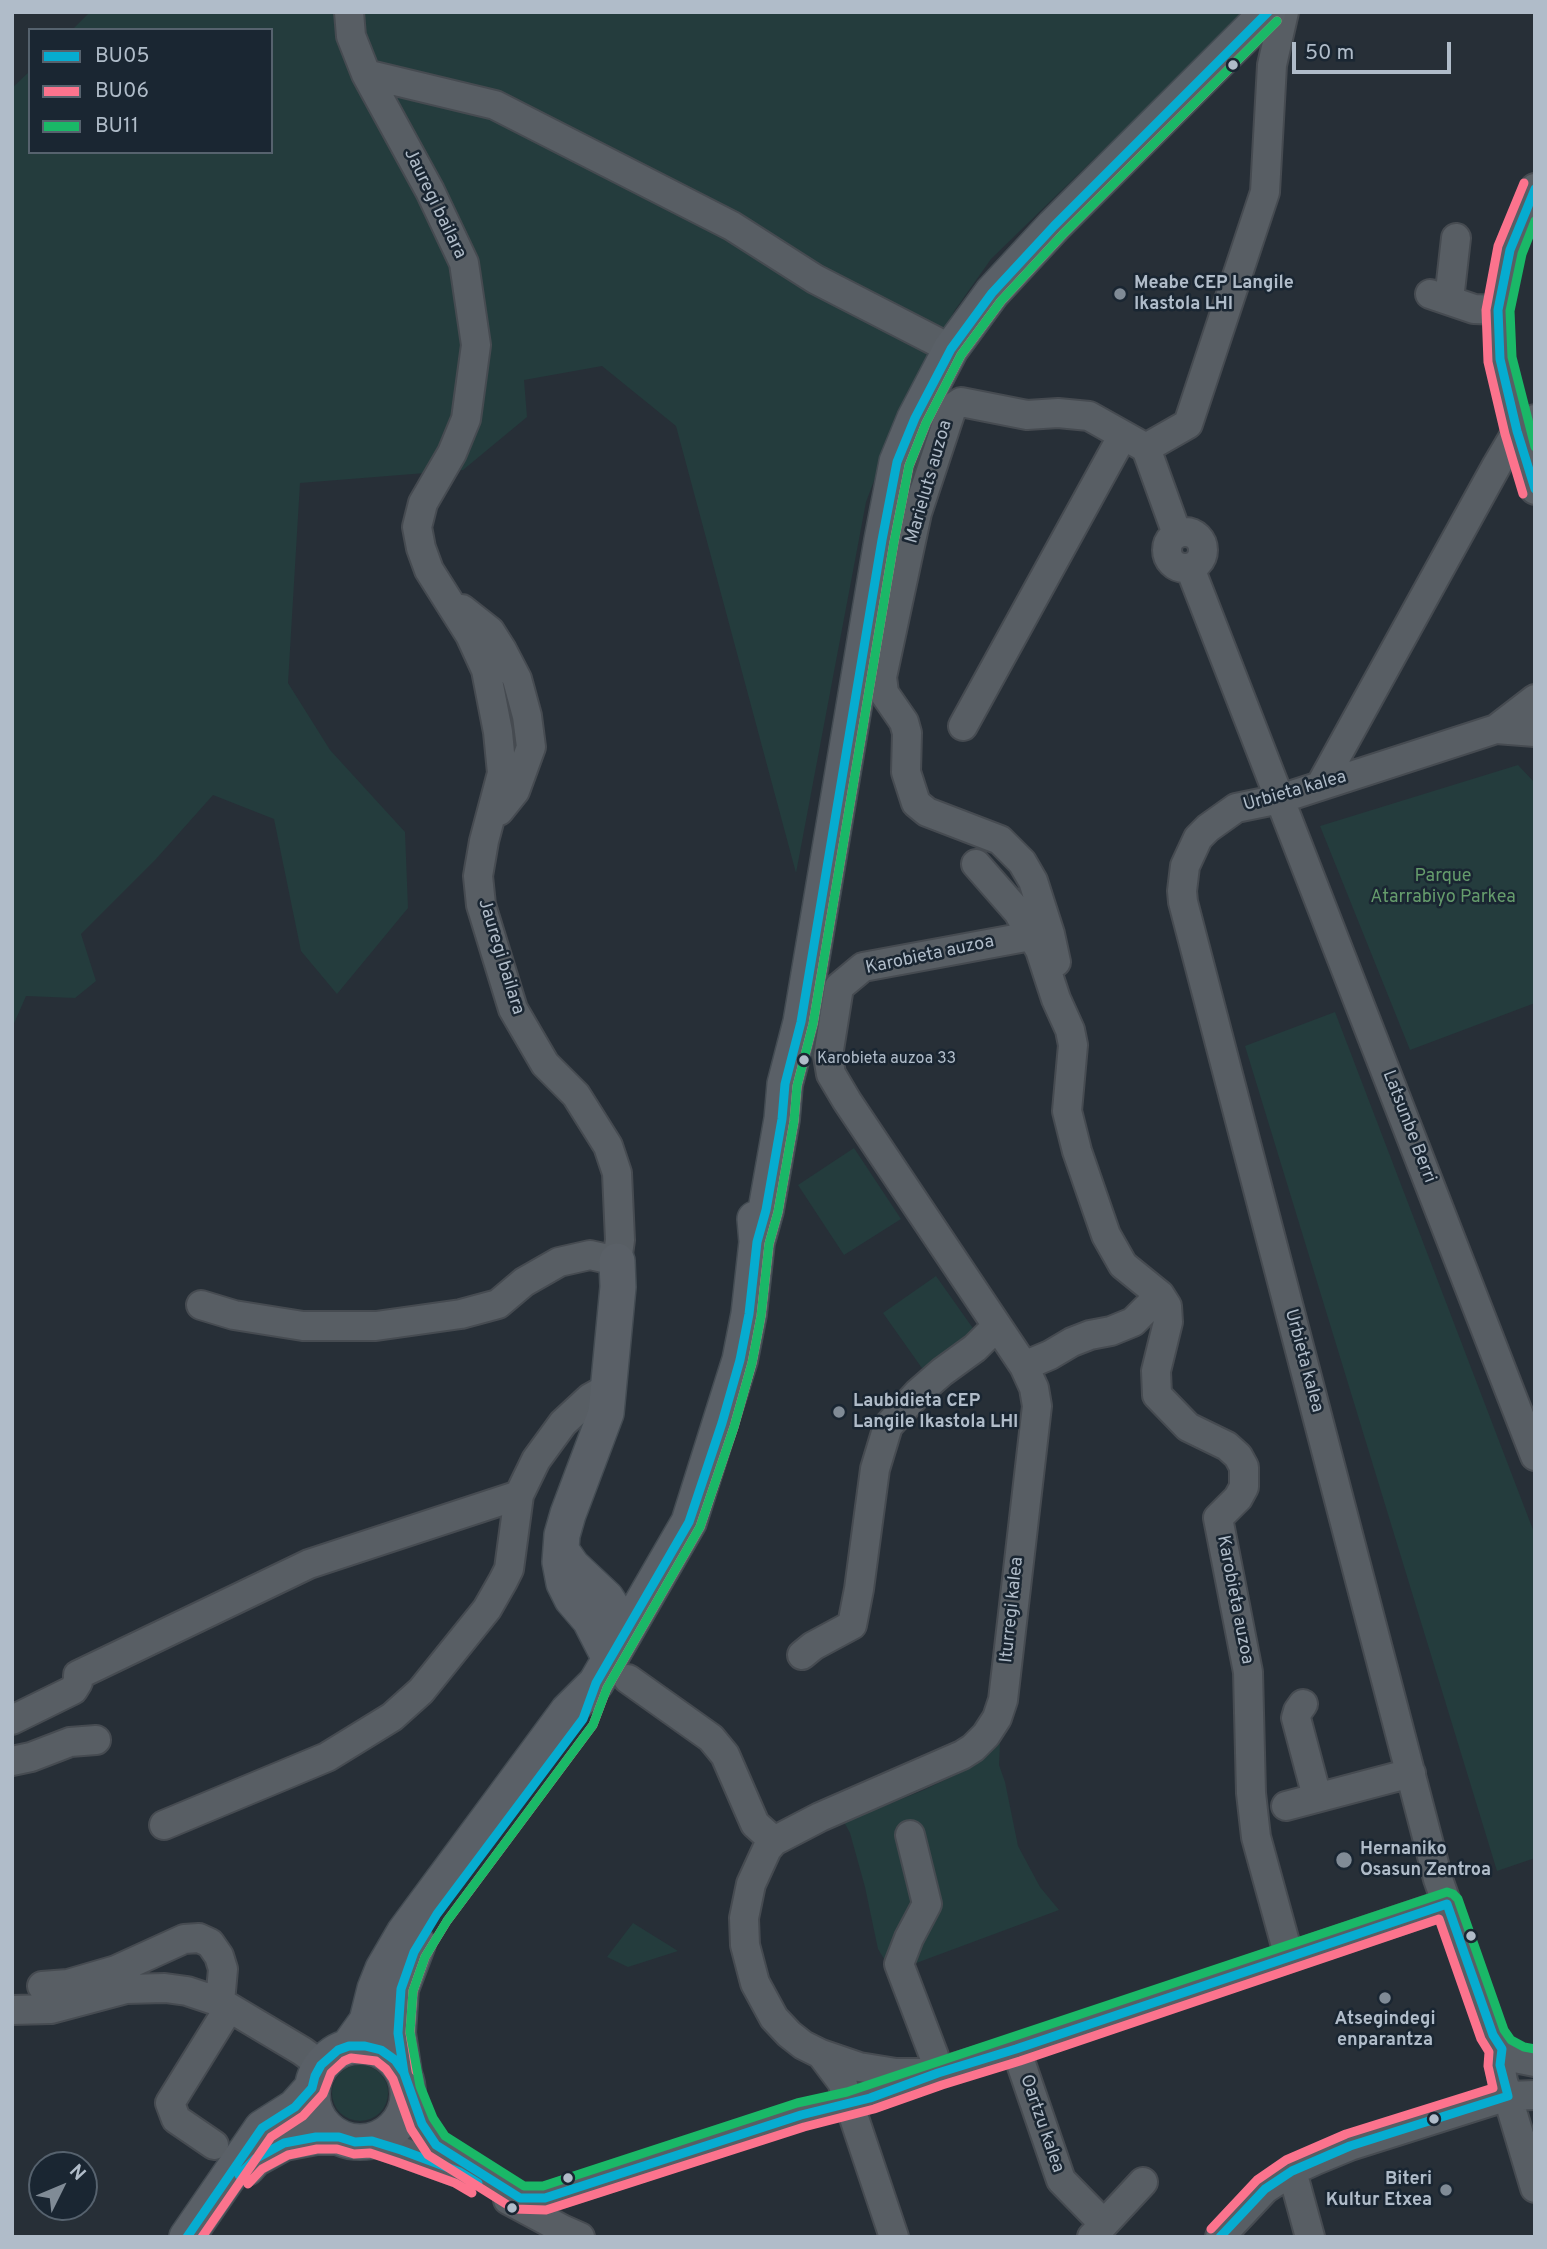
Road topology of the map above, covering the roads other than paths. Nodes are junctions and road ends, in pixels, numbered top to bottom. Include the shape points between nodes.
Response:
1 (349, 12) edge
2 (1277, 18) edge
3 (366, 74) junction
4 (1535, 188) edge
5 (1456, 238) dead end
6 (1498, 310) junction
7 (950, 349) junction
8 (1526, 425) edge
9 (1135, 442) junction
10 (1535, 491) edge
11 (1535, 699) edge
12 (963, 726) dead end
13 (1496, 729) junction
14 (1535, 732) edge
15 (1320, 786) junction
16 (1280, 799) junction
17 (976, 864) dead end
18 (1031, 936) junction
19 (1070, 1030) junction
20 (831, 1074) joint
21 (617, 1261) junction
22 (1160, 1295) junction
23 (201, 1305) dead end
24 (997, 1326) junction
25 (1032, 1362) junction
26 (608, 1388) junction
27 (1535, 1455) edge
28 (519, 1495) junction
29 (561, 1550) junction
30 (657, 1581) junction
31 (600, 1591) junction
32 (802, 1655) dead end
33 (615, 1664) junction
34 (1303, 1704) dead end
35 (12, 1720) edge
36 (96, 1740) dead end
37 (12, 1760) edge
38 (1411, 1773) junction
39 (1317, 1797) junction
40 (1286, 1806) dead end
41 (163, 1825) dead end
42 (909, 1835) dead end
43 (774, 1840) junction
44 (1447, 1904) junction
45 (1289, 1957) junction
46 (42, 1986) dead end
47 (224, 2005) junction
48 (12, 2010) edge
49 (812, 2049) junction
50 (1016, 2049) junction
51 (1502, 2049) junction
52 (321, 2062) junction
53 (1535, 2062) edge
54 (936, 2064) junction
55 (406, 2081) junction
56 (1521, 2095) edge
57 (850, 2104) junction
58 (804, 2114) junction
59 (355, 2139) junction
60 (214, 2145) dead end
61 (1292, 2171) junction
62 (1143, 2182) dead end
63 (1535, 2188) edge
64 (565, 2192) junction
65 (193, 2230) edge
66 (1098, 2230) edge
67 (571, 2233) edge
68 (894, 2237) edge
69 (1220, 2237) edge
70 (1310, 2237) edge

1 - 3 street, Jauregi bailara via 351,36
2 - 7 main road via 1054,226 992,293
2 - 9 street via 1265,192 1188,424
3 - 7 street via 495,105 732,226 815,279
3 - 21 street, Jauregi bailara via 464,264 476,345 466,419 423,503 416,527 429,570 486,670 498,732 502,773 478,876 481,905 513,1009 545,1064 576,1095 608,1146 617,1172
4 - 6 street via 1510,250
5 - 6 street via 1439,297 1474,309
6 - 8 street via 1500,359
7 - 30 main road via 897,463 801,1022 785,1084 757,1242 740,1360 689,1522
8 - 10 street
8 - 15 street
9 - 12 street
9 - 16 street via 1177,534 1169,542 1167,554 1178,568 1190,568
9 - 19 street, Marieluts auzoa via 1089,416 1027,415 961,402 952,408 918,513 882,677 884,693 907,733 906,772 916,803 927,812 1000,840 1033,881 1050,934
11 - 13 street, Urbieta kalea
13 - 14 street, Urbieta kalea
13 - 15 street, Urbieta kalea
15 - 16 street, Urbieta kalea
16 - 27 street, Latsunbe Berri
16 - 38 street, Urbieta kalea via 1236,808 1203,833 1185,866 1183,902
17 - 18 street
18 - 19 street
18 - 20 street, Karobieta auzoa via 863,968 847,978 839,987 830,1034
19 - 22 street via 1073,1045 1067,1111 1077,1151 1106,1235 1123,1265
20 - 24 street, Iturregi kalea
21 - 23 street via 590,1255 559,1262 498,1304 376,1326 303,1326
21 - 26 main road
22 - 25 street via 1133,1322 1090,1335
22 - 45 street, Karobieta auzoa via 1167,1306 1168,1322 1156,1371 1157,1395 1188,1427 1227,1446 1244,1467 1244,1487 1218,1518 1248,1672 1256,1837
24 - 25 street, Iturregi kalea
24 - 32 street via 918,1393 888,1426 874,1469 852,1625
25 - 43 street, Iturregi kalea via 1037,1406 1003,1700 997,1718 986,1735 962,1755
26 - 28 street via 562,1423
26 - 29 main road via 606,1413 568,1514
28 - 35 street via 309,1564 78,1675 73,1690
28 - 41 street via 509,1569 488,1609 421,1691 392,1717 327,1757
29 - 31 main road
29 - 33 main road via 564,1583
30 - 31 main road via 640,1589
30 - 33 main road
31 - 33 main road via 615,1610
33 - 43 street via 711,1738 725,1755 755,1824
33 - 52 main road via 568,1711 404,1933 383,1969 367,2021
33 - 55 main road via 583,1719 437,1914 414,1952 401,1989 398,2033
34 - 39 street via 1296,1718
36 - 37 street via 70,1742
38 - 39 street
38 - 44 street, Urbieta kalea
39 - 40 street
42 - 54 street via 927,1904 899,1965
43 - 49 street via 751,1884 744,1919 746,1945 761,1998 774,2018
44 - 45 street
44 - 51 street, Urbieta kalea
45 - 50 street
46 - 47 street via 68,1984 116,1970 184,1939 199,1938 210,1943 219,1956
47 - 48 street via 165,1988 125,1989 51,2009
47 - 52 street
47 - 60 street via 170,2103 176,2119
49 - 54 street via 841,2062 884,2072
49 - 57 street via 842,2082
49 - 58 street via 819,2088
50 - 54 street
50 - 66 street, Oartzu kalea via 1060,2180
51 - 53 street via 1520,2060
51 - 56 street, Urbieta kalea via 1500,2065
52 - 55 main road via 365,2046 395,2060
52 - 59 main road via 312,2098 318,2116 327,2128
52 - 65 main road via 295,2108 262,2128
54 - 57 street
55 - 59 main road via 408,2103 395,2127 384,2136
55 - 64 street via 422,2124 436,2144 520,2198
56 - 61 street via 1350,2146
56 - 63 street, Urbieta kalea
57 - 58 street
57 - 68 street
58 - 64 street
59 - 65 main road via 316,2137 284,2143 255,2160
59 - 67 street via 460,2172
61 - 69 street via 1265,2189
61 - 70 street
62 - 66 street, Oartzu kalea
64 - 67 street via 561,2206

